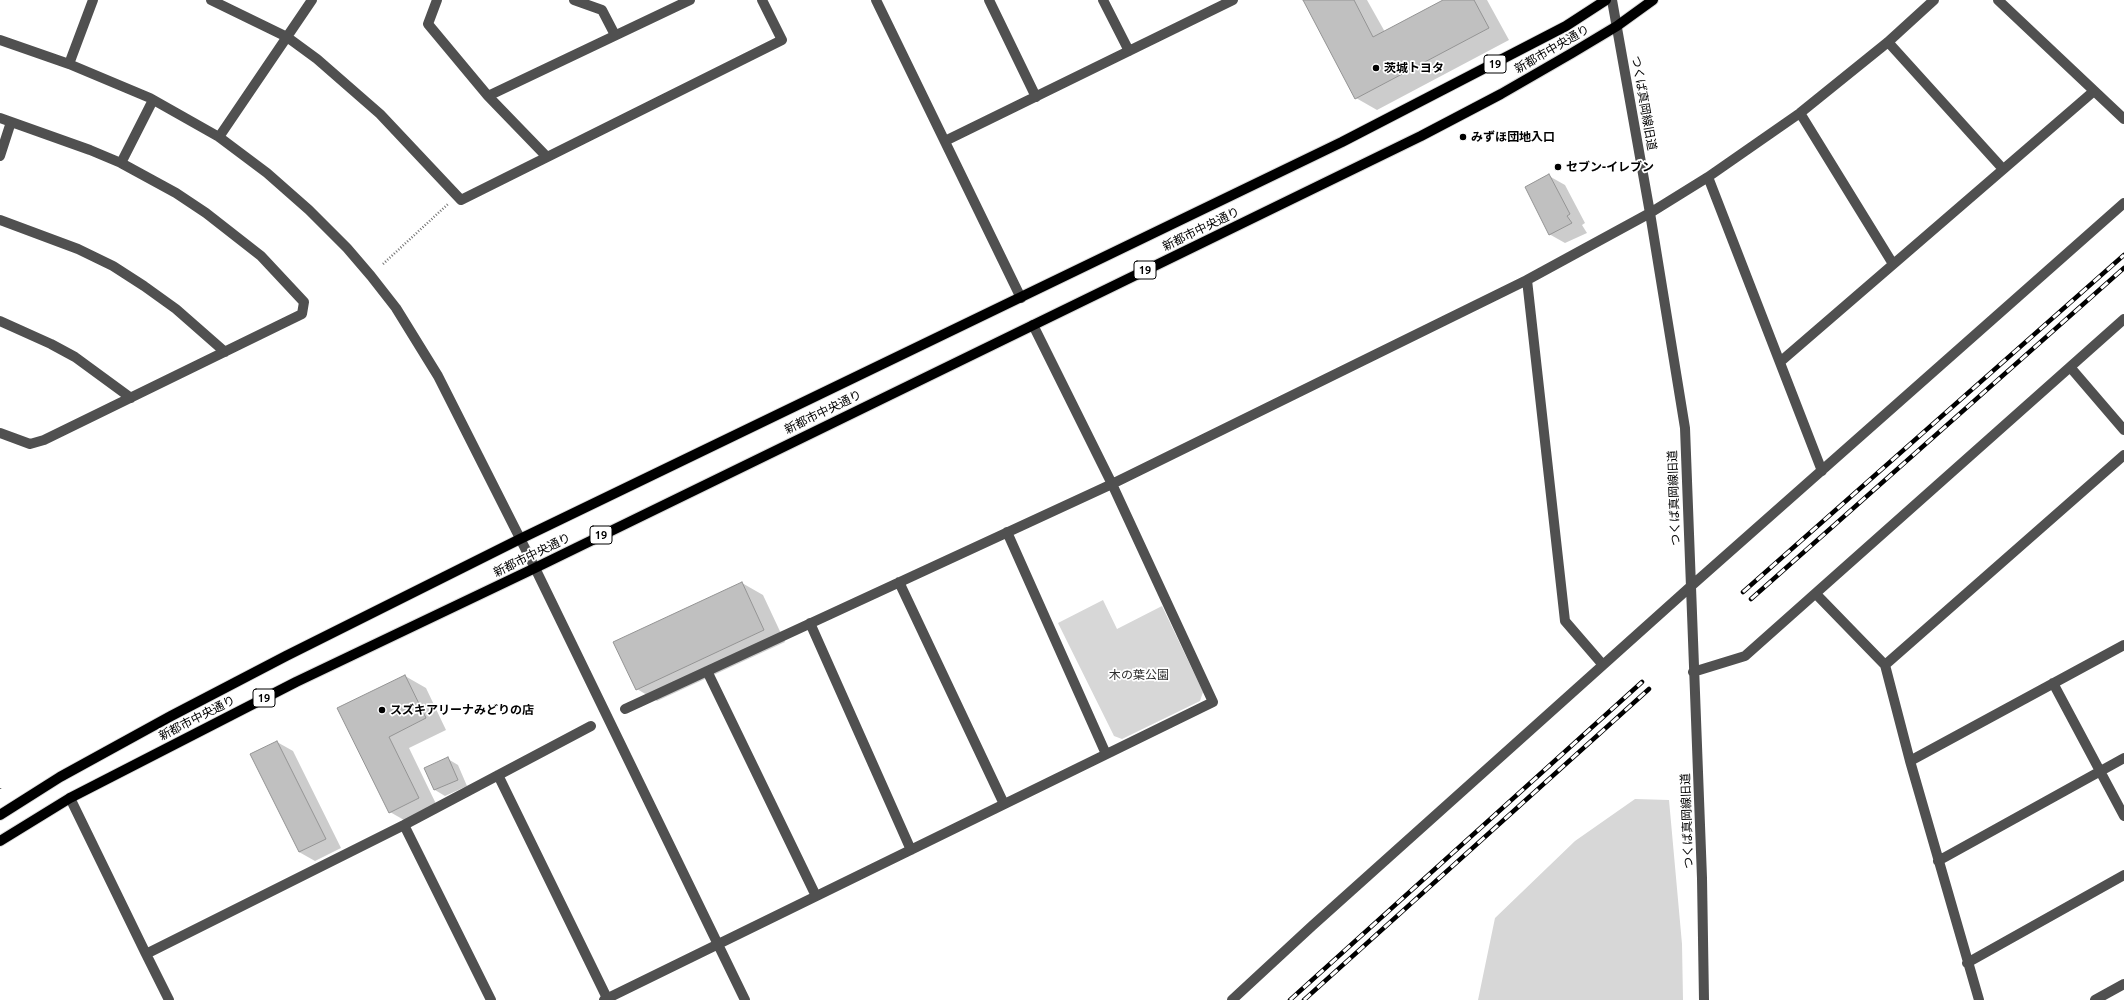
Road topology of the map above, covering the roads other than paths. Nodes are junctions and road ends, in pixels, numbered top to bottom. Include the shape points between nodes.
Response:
1 (93, 0) edge
2 (211, 0) edge
3 (312, 0) edge
4 (437, 0) edge
5 (574, 0) edge
6 (690, 0) edge
7 (762, 0) edge
8 (876, 0) edge
9 (989, 0) edge
10 (1103, 0) edge
11 (1233, 0) edge
12 (1606, 0) edge
13 (1612, 0) edge
14 (1653, 0) edge
15 (1934, 0) edge
16 (1998, 0) edge
17 (1217, 4) edge
18 (1617, 26) junction
19 (615, 35) junction
20 (287, 37) junction
21 (0, 40) edge
22 (1888, 42) junction
23 (1129, 51) junction
24 (69, 64) junction
25 (2094, 91) junction
26 (488, 96) junction
27 (1036, 97) junction
28 (153, 100) junction
29 (1800, 113) junction
30 (0, 118) edge
31 (2124, 119) edge
32 (11, 122) junction
33 (219, 138) junction
34 (945, 141) junction
35 (0, 156) edge
36 (547, 157) junction
37 (121, 163) junction
38 (2003, 168) junction
39 (1708, 177) junction
40 (2124, 203) edge
41 (1650, 213) junction
42 (0, 220) edge
43 (1893, 264) junction
44 (1527, 280) junction
45 (1021, 298) junction
46 (2124, 319) edge
47 (0, 321) edge
48 (1033, 325) junction
49 (225, 352) junction
50 (1780, 362) junction
51 (2070, 367) junction
52 (131, 398) junction
53 (2124, 430) edge
54 (0, 433) edge
55 (2124, 455) edge
56 (1822, 471) junction
57 (1112, 484) junction
58 (1007, 532) junction
59 (520, 539) junction
60 (535, 568) junction
61 (899, 582) junction
62 (1690, 587) junction
63 (1816, 594) junction
64 (810, 623) junction
65 (2124, 645) edge
66 (1885, 665) junction
67 (1603, 666) junction
68 (707, 671) junction
69 (1693, 672) junction
70 (2053, 683) junction
71 (625, 709) dead end
72 (591, 726) dead end
73 (1106, 754) junction
74 (2124, 758) edge
75 (1910, 761) junction
76 (2100, 771) junction
77 (498, 775) junction
78 (70, 798) junction
79 (1004, 804) junction
80 (0, 815) edge
81 (2124, 816) edge
82 (404, 825) junction
83 (0, 841) edge
84 (911, 850) junction
85 (1938, 860) junction
86 (2124, 875) edge
87 (816, 896) junction
88 (717, 944) junction
89 (146, 954) junction
90 (1967, 963) junction
91 (2124, 985) edge
92 (605, 999) edge
93 (169, 1000) edge
94 (491, 1000) edge
95 (745, 1000) edge
96 (1232, 1000) edge
97 (1704, 1000) edge
98 (1979, 1000) edge
99 (2095, 1000) edge

1 - 24 street
2 - 20 street
3 - 20 street
4 - 26 street via 428,24
5 - 19 street via 602,10
6 - 19 street
7 - 36 street via 782,40
8 - 34 street
9 - 27 street
10 - 23 street
11 - 17 street
12 - 45 main road, 新都市中央通り / 19 via 1566,26 1476,74
13 - 18 street, つくば真岡線旧道
14 - 18 main road, 新都市中央通り / 19
15 - 22 street
16 - 25 street
17 - 23 street
18 - 41 street, つくば真岡線旧道
18 - 48 main road, 新都市中央通り / 19 via 1501,94 1420,136
19 - 26 street
20 - 33 street
20 - 36 street via 317,59 380,114 461,200
21 - 24 street
22 - 29 street
22 - 38 street
23 - 27 street
24 - 28 street
25 - 31 street
25 - 38 street
26 - 36 street
27 - 34 street
28 - 33 street
28 - 37 street
29 - 39 street
29 - 43 street
30 - 32 street
32 - 35 street
32 - 37 street
33 - 59 street via 267,173 309,210 347,248 396,308 438,376
34 - 45 street
37 - 49 street via 176,193 235,234 267,262 304,302 302,314
38 - 43 street
39 - 41 street
39 - 50 street
40 - 56 street
41 - 44 street
41 - 62 street, つくば真岡線旧道 via 1685,428
42 - 49 street via 78,248 113,266 176,310
43 - 50 street
44 - 57 street
44 - 67 street via 1565,621
45 - 59 main road, 新都市中央通り / 19
46 - 51 street
47 - 52 street via 38,337 75,357
48 - 57 street
48 - 60 main road, 新都市中央通り / 19
49 - 52 street
50 - 56 street
51 - 53 street
51 - 63 street
52 - 54 street via 38,443 24,443
55 - 66 street
56 - 62 street
57 - 58 street
57 - 73 street via 1213,702
58 - 61 street
58 - 73 street
59 - 60 street
59 - 80 main road, 新都市中央通り / 19 via 171,716 60,777
60 - 78 main road, 新都市中央通り / 19 via 296,682
60 - 88 street
61 - 64 street
61 - 79 street
62 - 67 street
62 - 69 street, つくば真岡線旧道
63 - 66 street
63 - 69 street via 1745,656
64 - 68 street
64 - 84 street
65 - 70 street
66 - 75 street
67 - 96 street
68 - 71 street
68 - 87 street
69 - 97 street, つくば真岡線旧道 via 1702,878
70 - 75 street
70 - 76 street
72 - 77 street
73 - 79 street
74 - 76 street
75 - 85 street
76 - 81 street
76 - 85 street
77 - 82 street
77 - 92 street
78 - 83 main road, 新都市中央通り / 19
78 - 89 street
79 - 84 street
82 - 89 street
82 - 94 street
84 - 87 street
85 - 90 street
86 - 90 street
87 - 88 street
88 - 92 street
88 - 95 street
89 - 93 street
90 - 98 street
91 - 99 street

